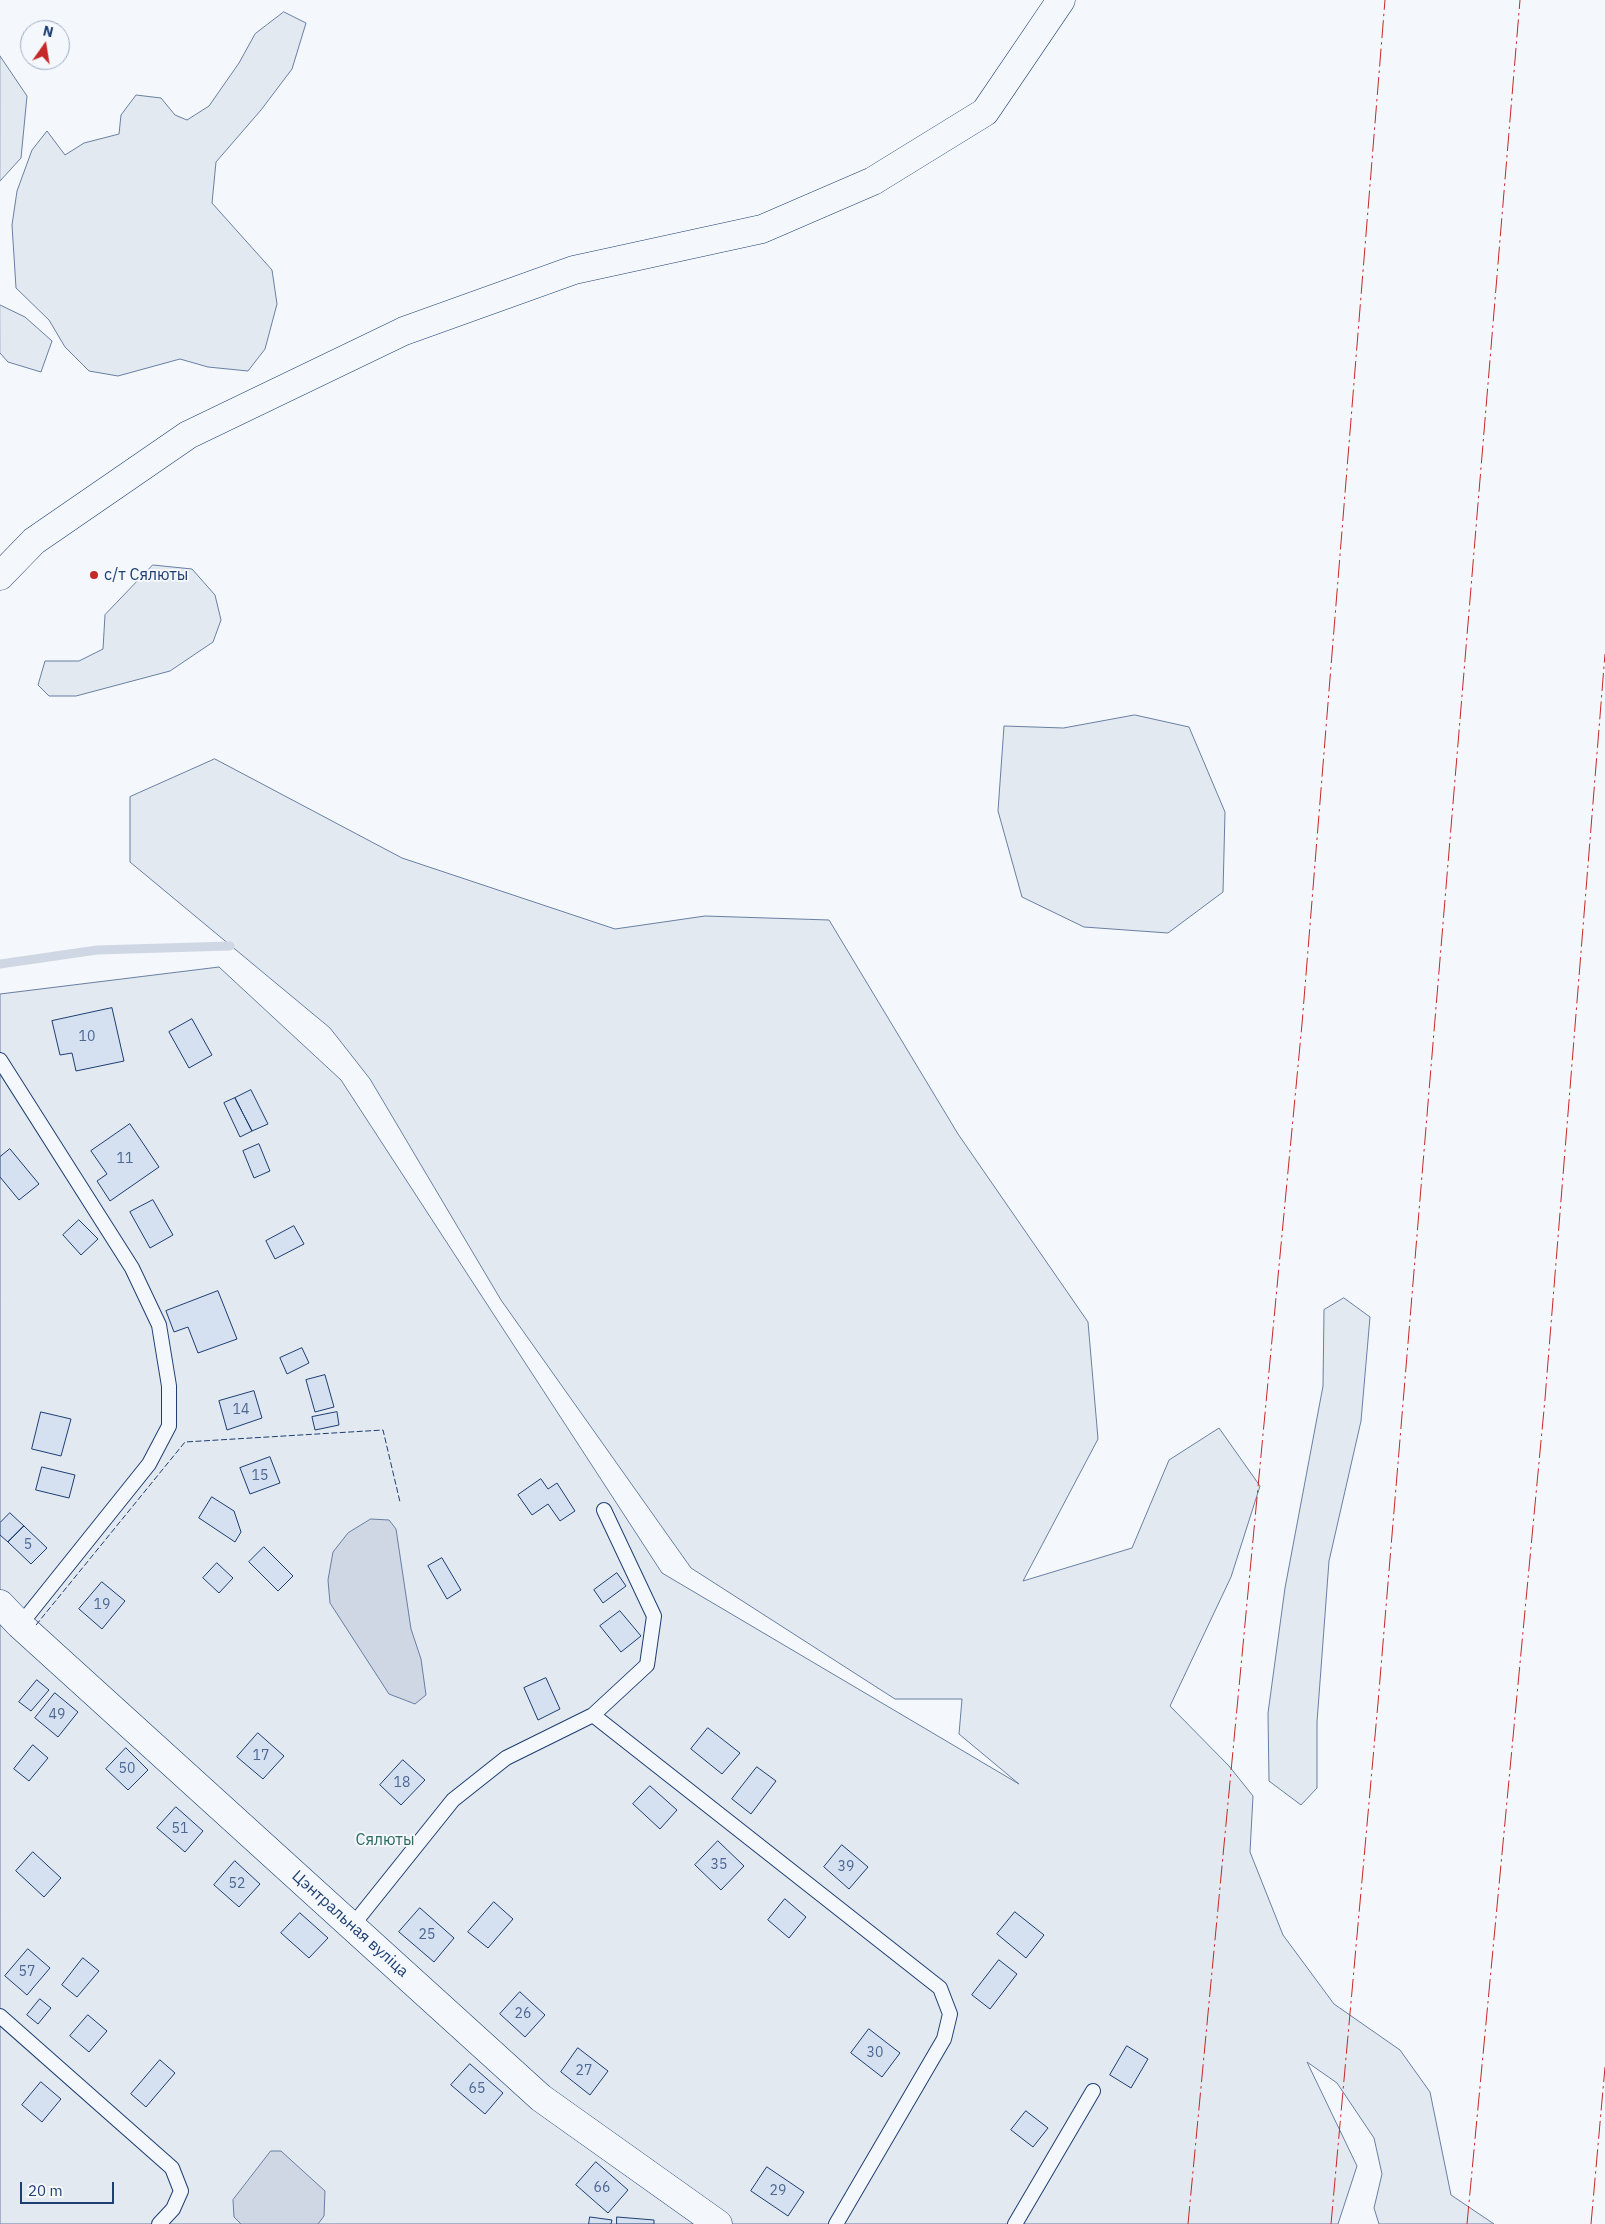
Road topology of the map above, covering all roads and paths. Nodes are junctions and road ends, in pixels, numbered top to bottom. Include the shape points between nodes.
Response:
1 (1061, 0) edge
2 (0, 576) edge
3 (0, 1060) edge
4 (604, 1510) dead end
5 (0, 1604) edge
6 (20, 1625) junction
7 (593, 1715) junction
8 (352, 1926) junction
9 (0, 2016) edge
10 (1093, 2091) dead end
11 (714, 2223) edge
12 (158, 2224) edge
13 (836, 2224) edge
14 (1015, 2224) edge

1 - 2 street via 984,112 873,181 762,229 574,270 404,331 188,435 34,541
3 - 6 lane via 132,1268 159,1325 169,1386 169,1426 149,1464
4 - 7 lane via 654,1616 647,1665
5 - 6 street, Цэнтральная вуліца
6 - 8 street, Цэнтральная вуліца
7 - 8 lane via 506,1758 452,1800
7 - 13 lane via 940,1988 950,2014 944,2040
8 - 11 street, Цэнтральная вуліца via 540,2098
9 - 12 lane via 172,2168 181,2191 173,2209
10 - 14 lane

